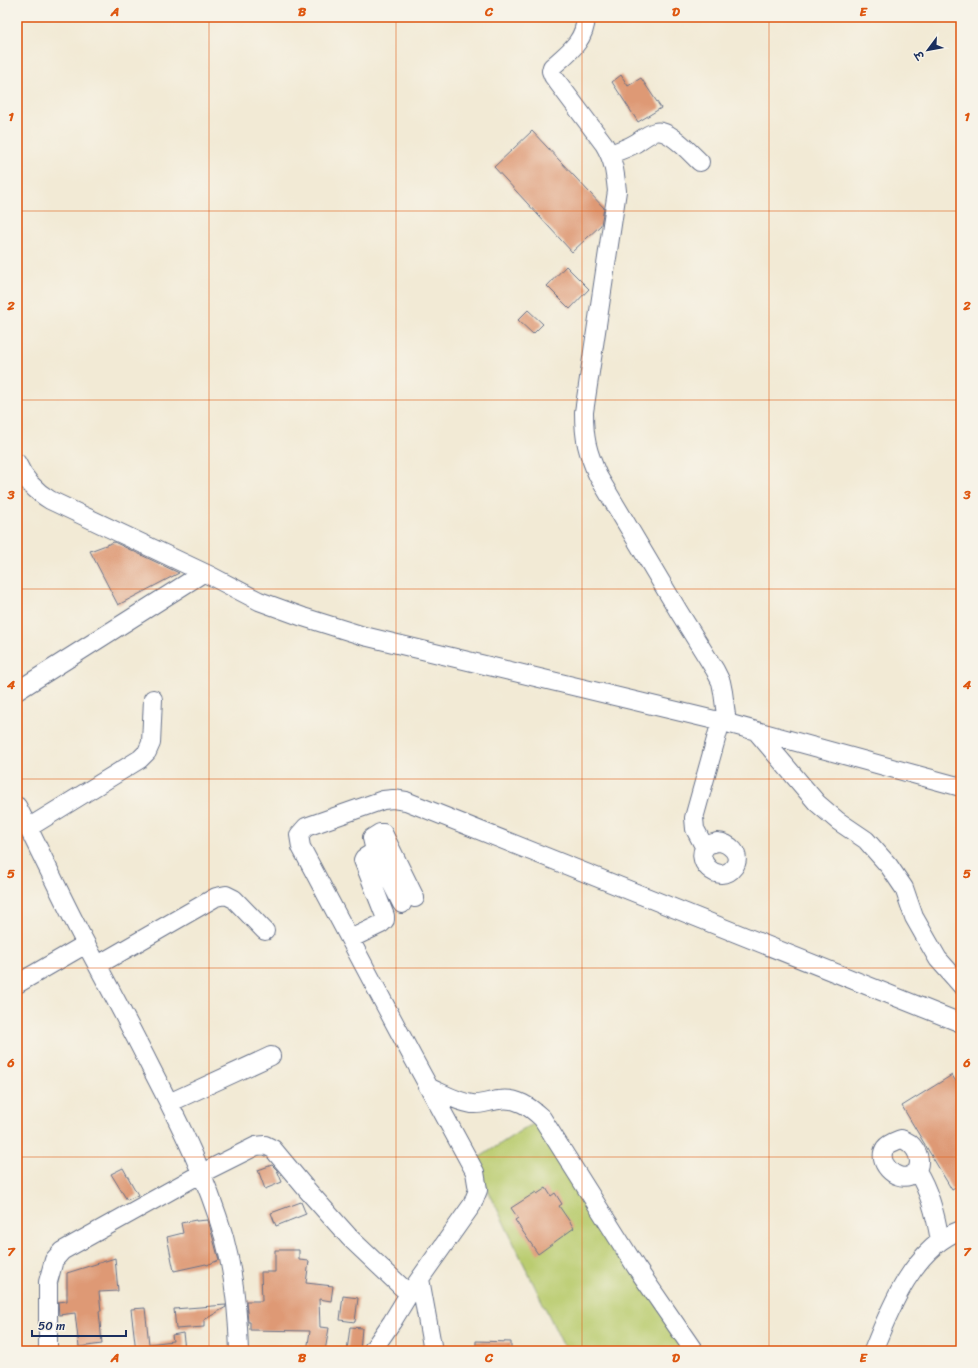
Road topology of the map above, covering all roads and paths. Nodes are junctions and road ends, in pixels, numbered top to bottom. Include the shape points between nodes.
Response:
1 (586, 17) edge
2 (610, 154) junction
3 (700, 162) dead end
4 (17, 463) edge
5 (203, 573) junction
6 (17, 691) edge
7 (153, 699) dead end
8 (724, 722) junction
9 (756, 731) junction
10 (961, 787) edge
11 (17, 806) edge
12 (28, 828) junction
13 (705, 848) dead end
14 (408, 901) dead end
15 (265, 930) dead end
16 (350, 939) junction
17 (86, 944) junction
18 (98, 965) junction
19 (17, 984) edge
20 (961, 985) edge
21 (961, 1022) edge
22 (271, 1056) dead end
23 (428, 1087) junction
24 (169, 1103) junction
25 (917, 1171) dead end
26 (202, 1173) junction
27 (961, 1230) edge
28 (940, 1241) junction
29 (420, 1279) junction
30 (409, 1294) junction
31 (48, 1351) edge
32 (239, 1351) edge
33 (372, 1351) edge
34 (433, 1351) edge
35 (694, 1351) edge
36 (873, 1351) edge

1 - 2 street via 583,35 551,71
2 - 3 street via 656,131 664,132 675,139
2 - 8 street via 617,191 584,412 586,443 598,476 721,682
4 - 5 street via 32,487 50,500
5 - 6 street
5 - 8 street via 259,600 364,636
7 - 12 street via 151,743 147,752 140,759
8 - 9 street
8 - 13 street via 694,818 695,829
9 - 10 street
9 - 20 street via 817,803 866,840 889,866 904,888 914,917 926,940 938,959
11 - 12 street
12 - 17 street
14 - 16 street via 391,848 382,833 372,838 376,851 363,860 385,920
15 - 18 street via 234,899 226,895 216,896
16 - 21 street via 301,847 299,835 306,828 383,800 393,799 414,804
16 - 23 street
17 - 18 street
17 - 19 street
18 - 24 street
22 - 24 street
23 - 29 street via 475,1172 478,1190 472,1204
23 - 35 street via 470,1104 510,1099 532,1108 542,1118 636,1266
24 - 26 street
25 - 28 street via 931,1201
26 - 30 street via 265,1144 273,1149 346,1233
26 - 31 street via 62,1252 54,1260 48,1282
26 - 32 street via 219,1220 229,1259 237,1313
27 - 28 street
28 - 36 street via 921,1259 897,1295
29 - 30 street
29 - 34 street
30 - 33 street

